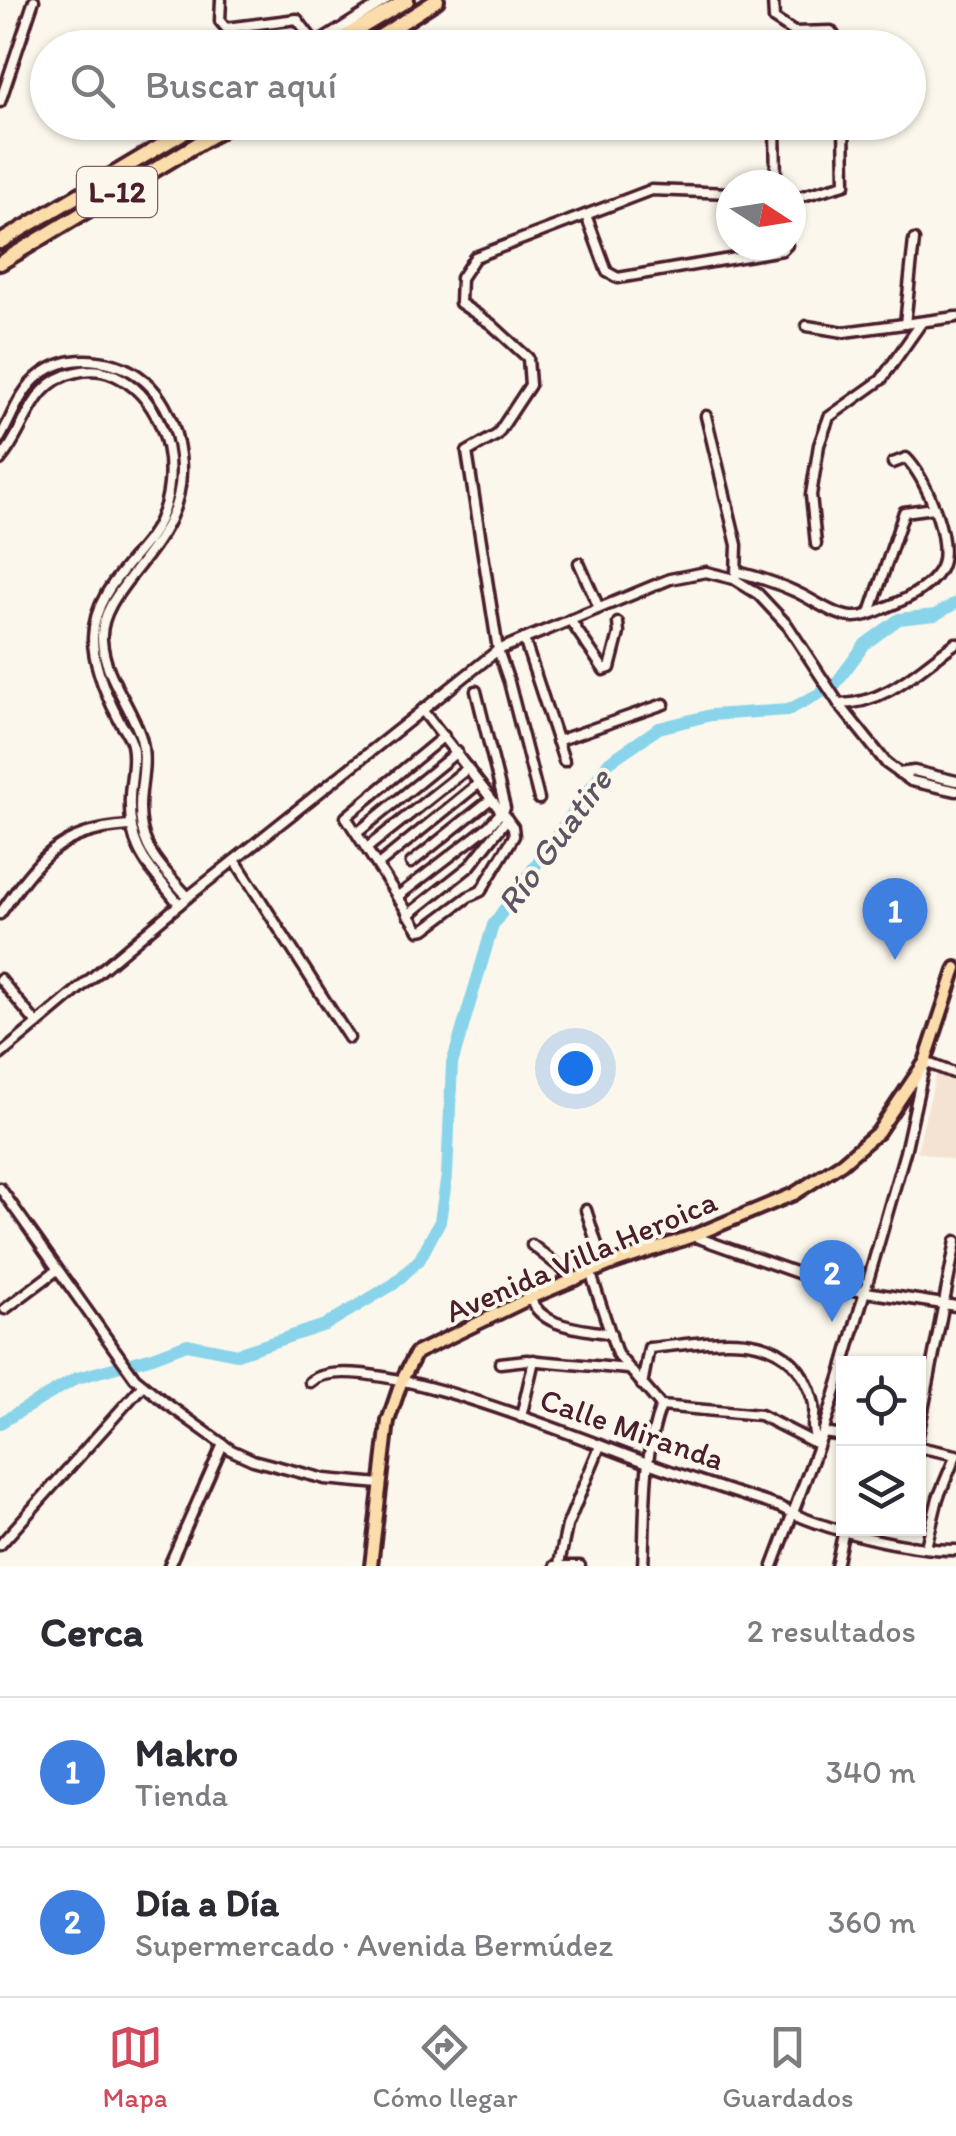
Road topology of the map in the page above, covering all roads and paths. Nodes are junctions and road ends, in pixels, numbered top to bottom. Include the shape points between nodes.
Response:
1 (34, 0) edge
2 (222, 0) edge
3 (386, 0) edge
4 (407, 0) edge
5 (437, 0) edge
6 (773, 0) edge
7 (306, 30) edge
8 (342, 30) edge
9 (349, 30) edge
10 (390, 30) edge
11 (791, 30) edge
12 (0, 102) edge
13 (171, 140) edge
14 (204, 140) edge
15 (775, 140) edge
16 (844, 140) edge
17 (776, 170) edge
18 (716, 192) edge
19 (806, 194) edge
20 (586, 215) junction
21 (914, 240) dead end
22 (0, 242) edge
23 (723, 260) edge
24 (0, 263) edge
25 (956, 318) edge
26 (922, 322) junction
27 (905, 324) junction
28 (807, 326) dead end
29 (706, 416) dead end
30 (0, 438) edge
31 (0, 460) edge
32 (893, 463) dead end
33 (934, 508) junction
34 (816, 544) dead end
35 (578, 563) dead end
36 (736, 576) junction
37 (599, 608) junction
38 (870, 614) junction
39 (570, 620) junction
40 (618, 623) dead end
41 (524, 639) junction
42 (956, 643) edge
43 (498, 650) junction
44 (476, 691) dead end
45 (664, 704) dead end
46 (839, 704) junction
47 (422, 710) junction
48 (444, 736) junction
49 (557, 741) junction
50 (456, 752) junction
51 (564, 761) dead end
52 (468, 768) junction
53 (899, 773) junction
54 (956, 781) edge
55 (478, 784) junction
56 (956, 792) edge
57 (490, 798) junction
58 (539, 798) dead end
59 (505, 816) junction
60 (134, 825) junction
61 (357, 833) junction
62 (367, 848) junction
63 (234, 860) junction
64 (411, 863) dead end
65 (378, 864) junction
66 (397, 896) junction
67 (188, 897) junction
68 (179, 904) junction
69 (0, 914) edge
70 (408, 915) junction
71 (956, 968) edge
72 (0, 979) edge
73 (37, 1024) junction
74 (349, 1038) dead end
75 (0, 1054) edge
76 (925, 1062) junction
77 (956, 1074) edge
78 (0, 1188) edge
79 (586, 1210) dead end
80 (694, 1236) junction
81 (956, 1241) edge
82 (532, 1245) dead end
83 (604, 1267) junction
84 (57, 1270) junction
85 (591, 1274) junction
86 (576, 1280) junction
87 (865, 1293) junction
88 (530, 1298) junction
89 (944, 1304) junction
90 (956, 1306) edge
91 (6, 1309) dead end
92 (611, 1334) junction
93 (846, 1356) edge
94 (534, 1360) junction
95 (500, 1363) dead end
96 (628, 1369) junction
97 (402, 1380) junction
98 (310, 1382) dead end
99 (143, 1384) junction
100 (642, 1385) junction
101 (836, 1390) edge
102 (926, 1395) edge
103 (661, 1406) junction
104 (521, 1416) junction
105 (823, 1433) junction
106 (836, 1435) edge
107 (223, 1444) junction
108 (816, 1444) junction
109 (600, 1446) junction
110 (926, 1449) edge
111 (956, 1455) edge
112 (648, 1463) junction
113 (380, 1484) junction
114 (792, 1514) junction
115 (836, 1528) edge
116 (843, 1536) edge
117 (873, 1536) edge
118 (0, 1545) edge
119 (926, 1547) junction
120 (956, 1550) edge
121 (557, 1565) edge
122 (169, 1566) edge
123 (372, 1566) edge
124 (580, 1566) edge
125 (644, 1566) edge
126 (773, 1566) edge
127 (836, 1566) edge

1 - 12 street
2 - 7 street via 226,28 297,19
3 - 8 street
4 - 9 highway
5 - 10 highway
6 - 11 street via 774,19
13 - 22 highway, L-12
14 - 24 highway, L-12
15 - 17 street
16 - 19 street via 844,184
18 - 20 street via 650,190
20 - 23 street via 606,272 618,278
20 - 43 street via 475,257 461,278 460,303 528,358 530,384 497,435 466,452
21 - 27 street
25 - 26 street
26 - 27 street
26 - 34 street via 881,380 829,417 811,494
27 - 28 street via 844,332
29 - 36 street via 737,545
30 - 60 street via 40,375 84,359 134,371 172,419 182,475 172,516 110,608 102,632 112,679 142,744
31 - 60 street via 43,388 84,370 133,386 165,436 170,468 164,508 150,538 108,590 94,626 99,669 133,748
32 - 33 street via 909,460
33 - 38 street via 904,512
33 - 38 street via 942,555 937,574 910,597
35 - 37 street
36 - 37 street via 706,572 670,579
36 - 38 street via 783,586 842,615
36 - 46 street via 773,608
37 - 39 street
39 - 40 street via 604,670 615,652
39 - 41 street
41 - 43 street
41 - 49 street
42 - 46 street via 882,696
43 - 47 street
43 - 58 street
44 - 59 street
45 - 49 street
46 - 53 street
47 - 48 street
47 - 63 street
48 - 50 street
48 - 61 street via 346,816
49 - 51 street
50 - 52 street
50 - 61 street
52 - 55 street
52 - 62 street
53 - 54 street
53 - 56 street
55 - 57 street
55 - 65 street
57 - 59 street
57 - 64 street
59 - 66 street
59 - 70 street via 470,866
59 - 70 street via 512,841 481,891 425,929
60 - 67 street
60 - 68 street via 133,842
60 - 69 street via 64,843 35,865
61 - 62 street
62 - 65 street
63 - 67 street
63 - 74 street
65 - 66 street
66 - 70 street
67 - 68 street
68 - 73 street
71 - 76 main road, Avenida Villa Heroica
72 - 73 street
73 - 75 street
76 - 77 street
76 - 80 main road, Avenida Villa Heroica via 878,1132 842,1163 794,1194
76 - 87 street
78 - 84 street
79 - 83 street
80 - 83 main road, Avenida Villa Heroica
80 - 87 street
81 - 89 street
82 - 86 street
83 - 85 main road, Avenida Villa Heroica
84 - 91 street
84 - 99 street
85 - 86 main road, Avenida Villa Heroica
85 - 92 street
86 - 88 main road, Avenida Villa Heroica
87 - 89 street
87 - 93 street
88 - 92 street via 547,1320
88 - 97 main road, Avenida Villa Heroica via 416,1353
89 - 90 street
89 - 102 street
92 - 96 street
94 - 95 street
94 - 96 street
94 - 104 street
96 - 100 street
97 - 98 street, Calle Miranda via 338,1373
97 - 104 street, Calle Miranda
97 - 113 main road, Avenida Villa Heroica via 388,1421
99 - 107 street
99 - 118 street
100 - 103 street
100 - 108 street via 649,1348 750,1340 771,1346 808,1384
101 - 105 street
103 - 108 street via 760,1416
103 - 112 street
104 - 109 street, Calle Miranda
105 - 106 street
105 - 108 street
107 - 113 street via 277,1469
107 - 122 street
108 - 114 street
109 - 112 street, Calle Miranda
109 - 121 street
110 - 111 street
111 - 119 street
112 - 114 street, Calle Miranda
112 - 125 street
113 - 123 main road, Avenida Villa Heroica
114 - 115 street, Calle Miranda
114 - 126 street
116 - 127 street
117 - 119 street, Calle Miranda
119 - 120 street, Calle Miranda
121 - 124 street

